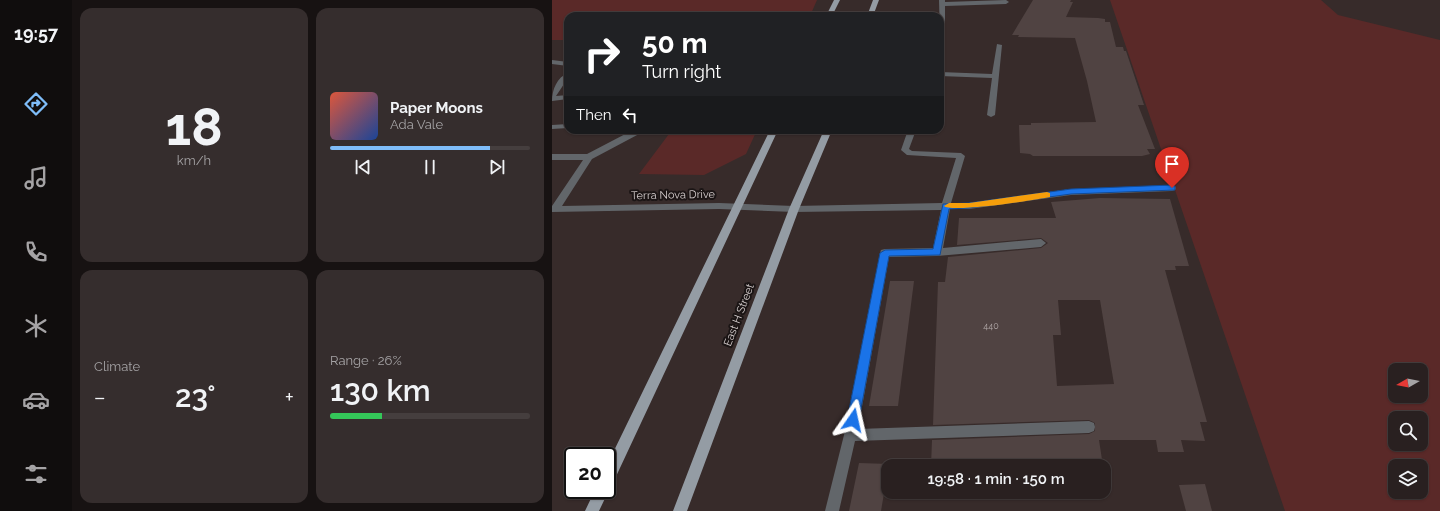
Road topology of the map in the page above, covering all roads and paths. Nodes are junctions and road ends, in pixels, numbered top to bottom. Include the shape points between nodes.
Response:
1 (837, 0) edge
2 (876, 0) edge
3 (942, 2) edge
4 (1006, 2) dead end
5 (831, 12) edge
6 (872, 12) edge
7 (999, 45) dead end
8 (552, 62) edge
9 (564, 64) edge
10 (944, 74) edge
11 (996, 76) junction
12 (564, 78) edge
13 (564, 97) edge
14 (552, 98) edge
15 (991, 115) dead end
16 (564, 126) edge
17 (552, 127) edge
18 (632, 134) edge
19 (772, 134) edge
20 (826, 134) edge
21 (911, 134) edge
22 (552, 157) edge
23 (589, 157) junction
24 (1172, 188) dead end
25 (946, 206) junction
26 (737, 207) junction
27 (794, 208) junction
28 (554, 209) edge
29 (1041, 243) dead end
30 (937, 252) junction
31 (1089, 427) dead end
32 (850, 435) junction
33 (616, 461) edge
34 (598, 499) edge
35 (592, 511) edge
36 (680, 511) edge
37 (832, 511) edge

1 - 5 main road
2 - 6 main road
3 - 4 street
7 - 11 street
8 - 9 street
10 - 11 street
11 - 15 street
12 - 14 street
13 - 14 street
16 - 17 street
18 - 23 street
19 - 26 main road
20 - 27 main road, East H Street
21 - 25 street via 905,150 910,154 961,156
22 - 23 street
23 - 28 street
24 - 25 street, Terra Nova Drive via 1071,192 969,206
25 - 27 street, Terra Nova Drive
25 - 30 street
26 - 27 street, Terra Nova Drive
26 - 28 street, Terra Nova Drive
26 - 33 main road
27 - 36 main road, East H Street
29 - 30 street
30 - 32 street via 885,253
31 - 32 street
32 - 37 street
34 - 35 main road

